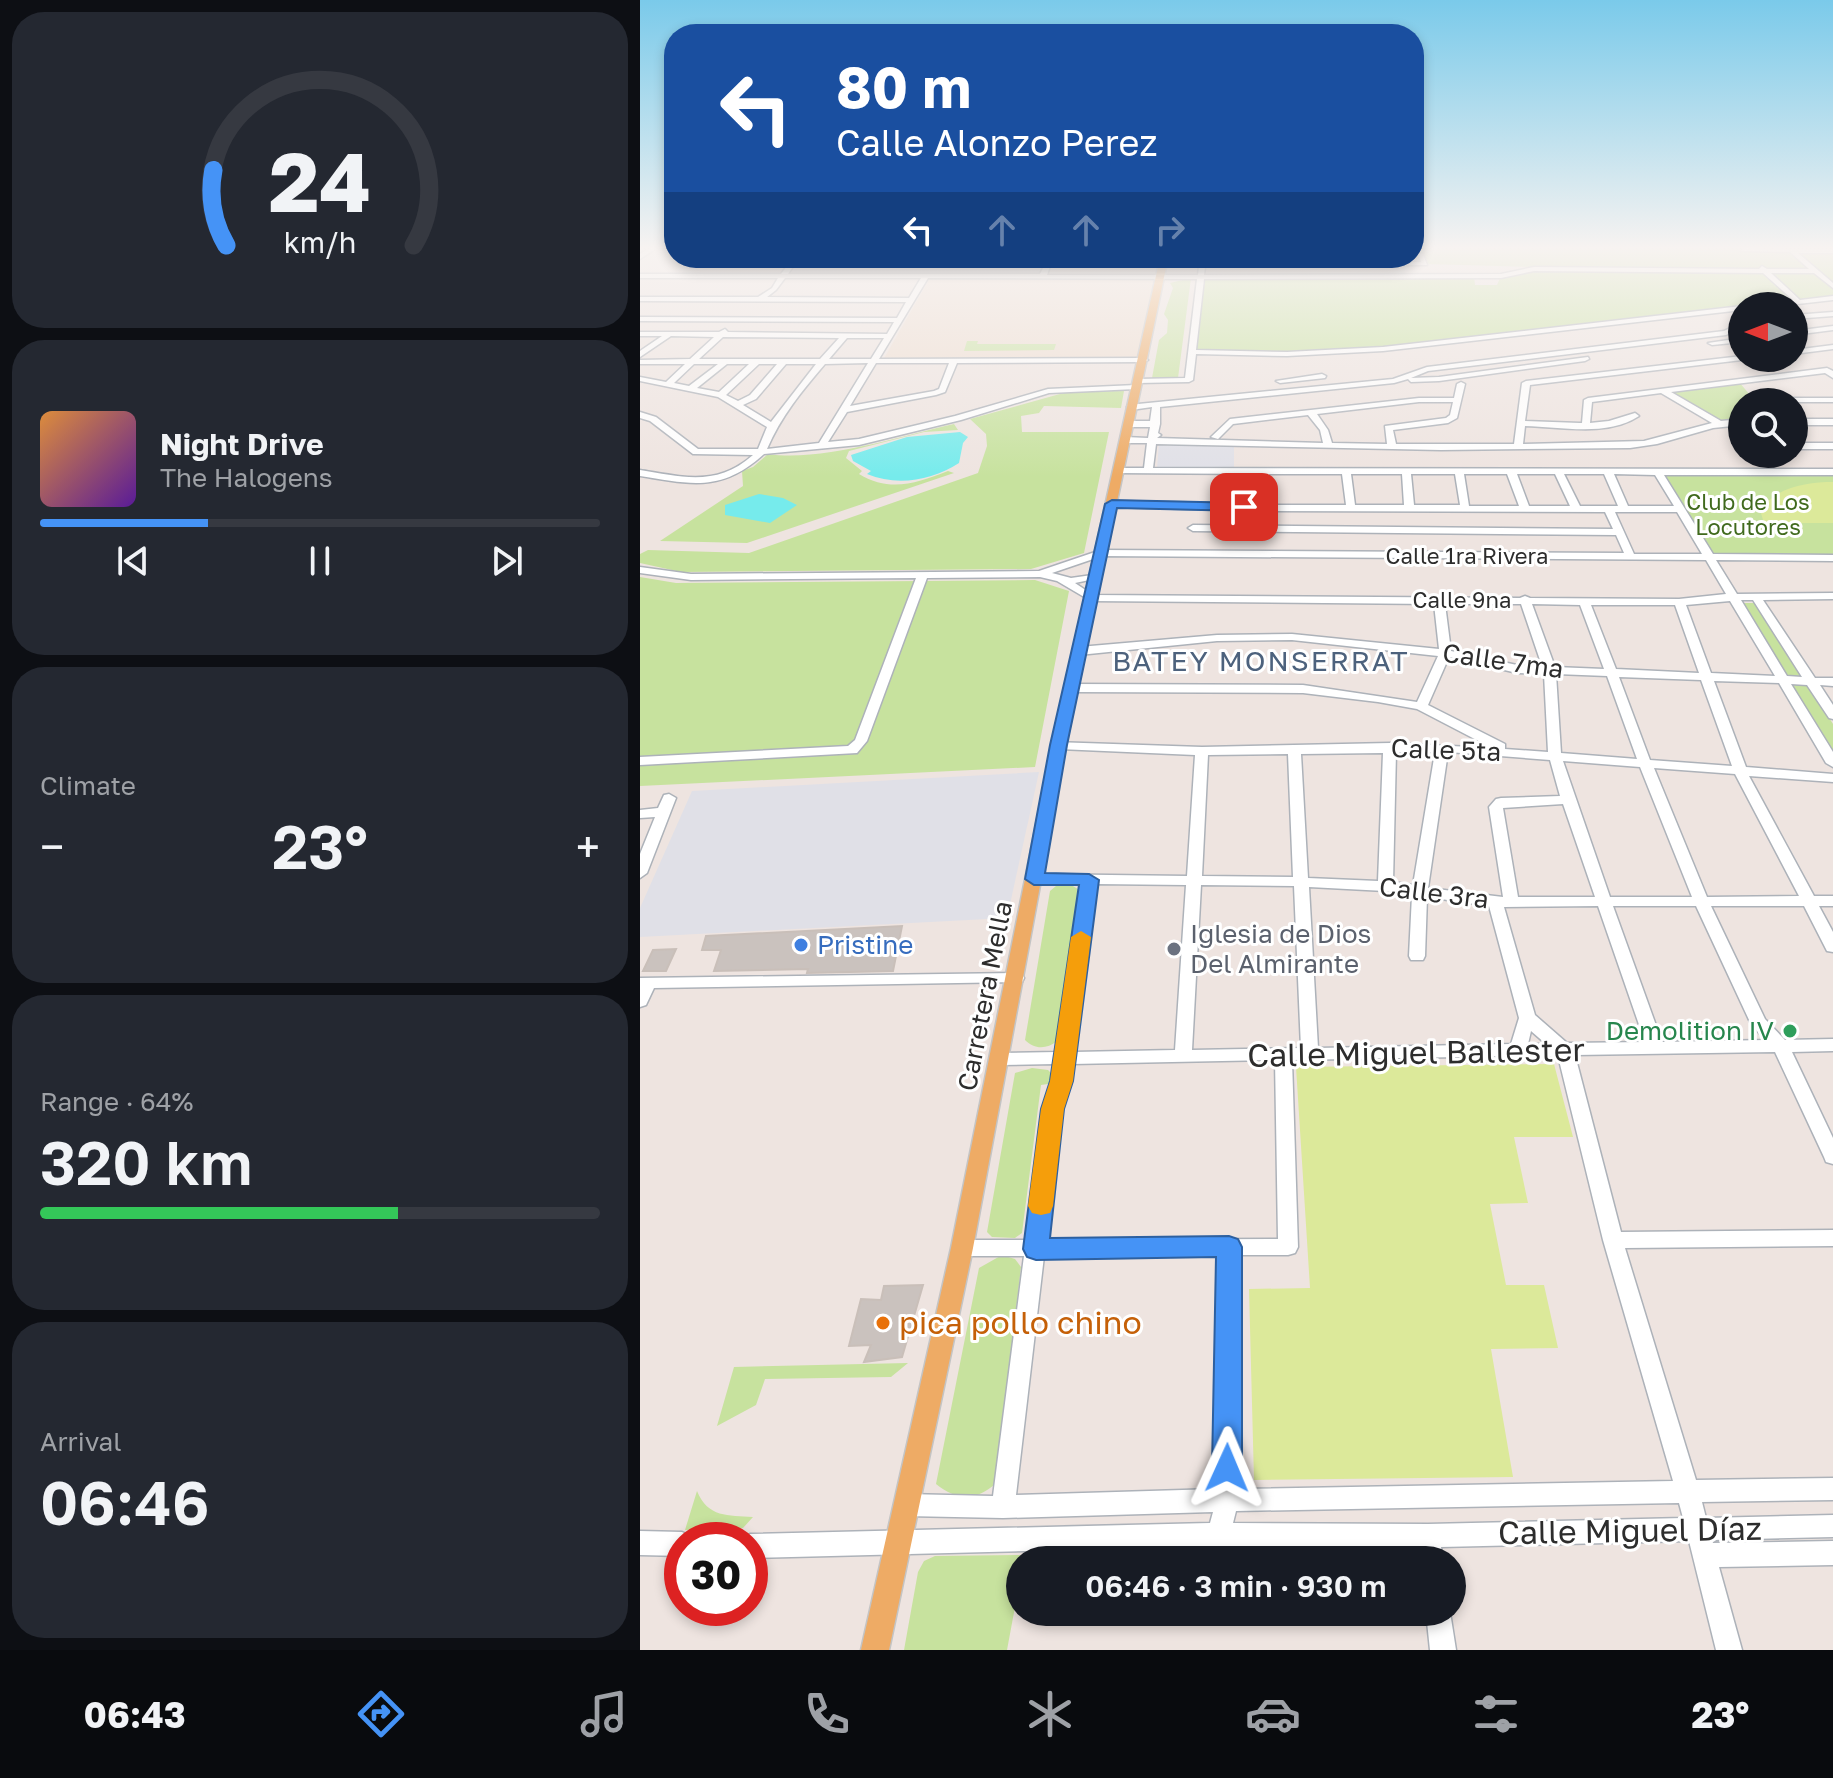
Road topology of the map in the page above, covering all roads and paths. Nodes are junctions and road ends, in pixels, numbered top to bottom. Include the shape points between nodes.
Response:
1 (733, 323) edge
2 (896, 323) edge
3 (1151, 323) edge
4 (1195, 323) edge
5 (1611, 323) edge
6 (1833, 328) edge
7 (1808, 331) edge
8 (1728, 332) edge
9 (640, 334) edge
10 (671, 334) junction
11 (721, 335) junction
12 (785, 335) junction
13 (845, 335) junction
14 (888, 336) junction
15 (1728, 340) edge
16 (778, 344) dead end
17 (1830, 348) edge
18 (1808, 350) edge
19 (1192, 352) junction
20 (771, 353) dead end
21 (640, 355) edge
22 (1144, 360) junction
23 (1728, 360) edge
24 (872, 361) junction
25 (954, 361) junction
26 (640, 362) edge
27 (651, 362) junction
28 (693, 362) junction
29 (725, 362) junction
30 (760, 362) junction
31 (783, 362) junction
32 (821, 362) junction
33 (1666, 367) junction
34 (640, 372) edge
35 (1677, 373) dead end
36 (1322, 376) dead end
37 (1833, 376) edge
38 (640, 379) edge
39 (1301, 379) junction
40 (1689, 380) dead end
41 (1743, 380) junction
42 (1280, 381) dead end
43 (1394, 381) junction
44 (1137, 384) junction
45 (1461, 384) dead end
46 (667, 385) junction
47 (1701, 386) junction
48 (1750, 388) edge
49 (691, 389) junction
50 (1314, 390) junction
51 (1663, 391) junction
52 (721, 395) junction
53 (1456, 400) junction
54 (1808, 400) edge
55 (1833, 400) edge
56 (739, 404) junction
57 (1156, 405) junction
58 (842, 410) junction
59 (1311, 413) junction
60 (640, 415) edge
61 (1635, 416) dead end
62 (1717, 422) junction
63 (1728, 422) edge
64 (1808, 422) edge
65 (1817, 422) junction
66 (1833, 422) edge
67 (1128, 423) junction
68 (1521, 423) junction
69 (1156, 424) junction
70 (1586, 424) junction
71 (772, 426) junction
72 (1215, 437) junction
73 (1152, 438) junction
74 (1833, 440) edge
75 (1228, 442) junction
76 (1328, 445) junction
77 (1392, 445) junction
78 (1471, 445) junction
79 (1518, 445) junction
80 (1808, 446) edge
81 (1833, 446) edge
82 (821, 447) junction
83 (761, 452) junction
84 (1119, 471) junction
85 (1148, 471) junction
86 (1264, 472) junction
87 (1346, 472) junction
88 (1406, 472) junction
89 (1464, 472) junction
90 (1511, 472) junction
91 (1558, 472) junction
92 (1608, 472) junction
93 (1658, 472) junction
94 (1833, 472) edge
95 (640, 473) edge
96 (1112, 504) junction
97 (1195, 506) junction
98 (1269, 508) junction
99 (1351, 508) junction
100 (1409, 509) junction
101 (1465, 509) junction
102 (1525, 509) junction
103 (1577, 509) junction
104 (1609, 509) junction
105 (1624, 509) junction
106 (1680, 509) junction
107 (1193, 528) junction
108 (1619, 532) junction
109 (1190, 555) junction
110 (1631, 558) junction
111 (1833, 558) edge
112 (1711, 559) junction
113 (1098, 566) junction
114 (640, 570) edge
115 (1040, 574) junction
116 (923, 575) junction
117 (1062, 580) junction
118 (1833, 596) edge
119 (1735, 597) junction
120 (1756, 597) junction
121 (1091, 598) junction
122 (1525, 599) junction
123 (1439, 600) junction
124 (1584, 600) junction
125 (1679, 602) junction
126 (1079, 651) junction
127 (1445, 653) junction
128 (1550, 671) junction
129 (1613, 674) junction
130 (1705, 677) junction
131 (1784, 680) junction
132 (1811, 682) junction
133 (1833, 682) edge
134 (1072, 688) junction
135 (1421, 706) junction
136 (1833, 715) edge
137 (1059, 745) junction
138 (1390, 747) junction
139 (1442, 748) junction
140 (1202, 751) junction
141 (1507, 751) junction
142 (1294, 752) junction
143 (1555, 755) junction
144 (640, 761) edge
145 (1645, 763) junction
146 (1833, 763) edge
147 (1741, 773) junction
148 (1833, 778) edge
149 (1568, 800) junction
150 (640, 814) edge
151 (642, 865) edge
152 (1034, 879) junction
153 (1089, 880) junction
154 (1196, 880) junction
155 (1303, 882) junction
156 (1385, 886) junction
157 (1420, 890) junction
158 (1701, 900) junction
159 (1809, 900) junction
160 (1601, 901) junction
161 (1833, 901) edge
162 (1503, 902) junction
163 (1833, 947) edge
164 (1417, 956) dead end
165 (1016, 978) junction
166 (644, 983) edge
167 (640, 1001) edge
168 (1527, 1018) junction
169 (1833, 1045) edge
170 (1781, 1046) junction
171 (1656, 1049) junction
172 (1517, 1051) junction
173 (1565, 1051) junction
174 (1310, 1055) junction
175 (1183, 1056) junction
176 (1283, 1056) junction
177 (1000, 1059) junction
178 (1064, 1060) junction
179 (1833, 1157) edge
180 (1833, 1238) edge
181 (1613, 1240) junction
182 (1229, 1247) junction
183 (962, 1248) junction
184 (1036, 1249) junction
185 (1833, 1489) edge
186 (1687, 1490) junction
187 (1227, 1500) junction
188 (906, 1505) junction
189 (1003, 1507) junction
190 (1833, 1526) edge
191 (1697, 1529) junction
192 (1219, 1534) junction
193 (1428, 1536) junction
194 (899, 1541) junction
195 (640, 1543) edge
196 (664, 1544) edge
197 (768, 1545) edge
198 (1429, 1546) edge
199 (1833, 1553) edge
200 (1705, 1555) junction
201 (1440, 1626) edge
202 (875, 1650) edge
203 (1443, 1650) edge
204 (1729, 1650) edge

1 - 11 street
2 - 14 street
3 - 22 main road, Carretera Mella
4 - 19 street
5 - 19 street via 1271,358
6 - 7 street
8 - 43 street via 1427,369
9 - 10 street
10 - 11 street
10 - 21 street
11 - 12 street
11 - 28 street
12 - 13 street
12 - 16 street
13 - 14 street
13 - 32 street
14 - 24 street
15 - 43 street
17 - 18 street
19 - 44 street via 1189,380
20 - 30 street
22 - 25 street
22 - 44 main road, Carretera Mella
23 - 33 street
24 - 25 street
24 - 32 street
24 - 58 street
25 - 58 street via 936,393
26 - 27 street
27 - 28 street
27 - 34 street
28 - 29 street
28 - 46 street
29 - 30 street
29 - 49 street
30 - 31 street
30 - 52 street
31 - 32 street
31 - 56 street via 753,397
32 - 71 street
33 - 35 street
33 - 68 street via 1526,383
36 - 39 street
37 - 41 street via 1827,370
38 - 46 street
39 - 42 street
39 - 50 street
40 - 47 street
41 - 47 street
41 - 48 street
43 - 50 street
44 - 67 main road, Carretera Mella
44 - 82 street via 1048,391 958,418
45 - 53 street
46 - 49 street
47 - 51 street
49 - 52 street
50 - 57 street
51 - 62 street
51 - 70 street via 1588,400
52 - 56 street
53 - 59 street
53 - 77 street via 1454,416 1448,420 1388,428
54 - 55 street
56 - 71 street
57 - 67 street
57 - 69 street
58 - 82 street
59 - 72 street via 1230,422
59 - 76 street
60 - 83 street via 696,452
61 - 70 street
62 - 63 street
62 - 79 street via 1636,445
64 - 65 street
65 - 66 street
65 - 74 street
67 - 69 street
67 - 73 street
67 - 84 main road, Carretera Mella
68 - 70 street
68 - 79 street
69 - 73 street
71 - 83 street
72 - 73 street
72 - 75 street
73 - 75 street
73 - 85 street
75 - 76 street
76 - 77 street
77 - 78 street
78 - 79 street
78 - 89 street
80 - 81 street
82 - 83 street
83 - 95 street via 718,479 697,482
84 - 85 street
84 - 96 main road, Carretera Mella
85 - 86 street
86 - 87 street
86 - 98 street
87 - 88 street
87 - 99 street
88 - 89 street
88 - 100 street
89 - 90 street
89 - 101 street
90 - 91 street
90 - 102 street
91 - 92 street
91 - 103 street
92 - 93 street
92 - 105 street
93 - 94 street
93 - 106 street
96 - 97 street
96 - 113 main road, Carretera Mella
97 - 98 street
97 - 107 street
98 - 99 street
99 - 100 street
100 - 101 street
101 - 102 street
102 - 103 street
103 - 104 street
104 - 105 street
104 - 108 street
105 - 106 street
106 - 112 street
107 - 108 street
107 - 109 street
108 - 110 street
109 - 110 street, Calle 1ra Rivera
109 - 113 street, Calle 1ra Rivera
110 - 112 street, Calle 1ra Rivera
111 - 112 street, Calle 1ra Rivera
112 - 119 street
113 - 115 street
113 - 117 street
113 - 121 main road, Carretera Mella
114 - 116 street via 691,577
115 - 116 street
115 - 117 street
116 - 144 street via 861,741 852,750
117 - 121 street
118 - 120 street, Calle 9na
119 - 120 street, Calle 9na
119 - 125 street, Calle 9na
119 - 131 street
120 - 132 street
121 - 123 street, Calle 9na
121 - 126 main road, Carretera Mella
122 - 123 street, Calle 9na
122 - 124 street, Calle 9na
122 - 128 street
123 - 127 street
124 - 125 street, Calle 9na
124 - 129 street
125 - 130 street
126 - 127 street, Calle 7ma via 1292,637
126 - 134 main road, Carretera Mella
127 - 128 street, Calle 7ma
127 - 135 street
128 - 129 street, Calle 7ma
128 - 143 street
129 - 130 street, Calle 7ma
129 - 145 street
130 - 131 street, Calle 7ma
130 - 147 street
131 - 132 street, Calle 7ma
131 - 146 street
132 - 133 street, Calle 7ma
132 - 136 street
134 - 135 street via 1303,689
134 - 137 main road, Carretera Mella
135 - 141 street
137 - 140 street, Calle 5ta
137 - 152 main road, Carretera Mella
138 - 139 street, Calle 5ta
138 - 142 street, Calle 5ta
138 - 156 street
139 - 141 street, Calle 5ta
139 - 157 street
140 - 142 street, Calle 5ta
140 - 154 street
141 - 143 street, Calle 5ta
142 - 155 street
143 - 145 street, Calle 5ta
143 - 149 street
145 - 147 street, Calle 5ta
145 - 158 street
147 - 148 street, Calle 5ta
147 - 159 street
149 - 160 street
149 - 162 street via 1501,802 1496,807
150 - 151 street via 666,805
152 - 153 street, Calle 3ra
152 - 165 main road, Carretera Mella
153 - 154 street, Calle 3ra
153 - 178 street
154 - 155 street, Calle 3ra
154 - 175 street
155 - 156 street, Calle 3ra
155 - 174 street
156 - 157 street, Calle 3ra
157 - 162 street, Calle 3ra
157 - 164 street
158 - 159 street, Calle 3ra
158 - 160 street, Calle 3ra
158 - 170 street via 1758,1022
159 - 161 street, Calle 3ra
159 - 163 street
160 - 162 street, Calle 3ra
160 - 171 street
162 - 168 street
165 - 166 street
165 - 177 main road, Carretera Mella
166 - 167 street
168 - 172 street
168 - 173 street
169 - 170 street, Calle Miguel Ballester
170 - 171 street, Calle Miguel Ballester
170 - 179 street
171 - 173 street, Calle Miguel Ballester
172 - 173 street, Calle Miguel Ballester
172 - 174 street, Calle Miguel Ballester
173 - 181 street
174 - 176 street, Calle Miguel Ballester
175 - 176 street, Calle Miguel Ballester
175 - 178 street, Calle Miguel Ballester
176 - 182 street via 1288,1247
177 - 178 street, Calle Miguel Ballester
177 - 183 main road, Carretera Mella
178 - 184 street via 1052,1109
180 - 181 street
181 - 186 street
182 - 184 street
182 - 187 street
183 - 184 street
183 - 188 main road, Carretera Mella
184 - 189 street
185 - 186 street, Calle Miguel Díaz
186 - 187 street, Calle Miguel Díaz
186 - 191 street
187 - 189 street, Calle Miguel Díaz
187 - 192 street
188 - 189 street, Calle Miguel Díaz
188 - 194 main road, Carretera Mella
190 - 191 street, Calle Miguel Díaz
191 - 193 street, Calle Miguel Díaz
191 - 200 street
192 - 193 street, Calle Miguel Díaz
192 - 194 street, Calle Miguel Díaz
193 - 198 street
194 - 197 street, Calle Miguel Díaz
194 - 202 main road, Carretera Mella
195 - 196 street
199 - 200 street, Calle Miguel Díaz
200 - 204 street
201 - 203 street

